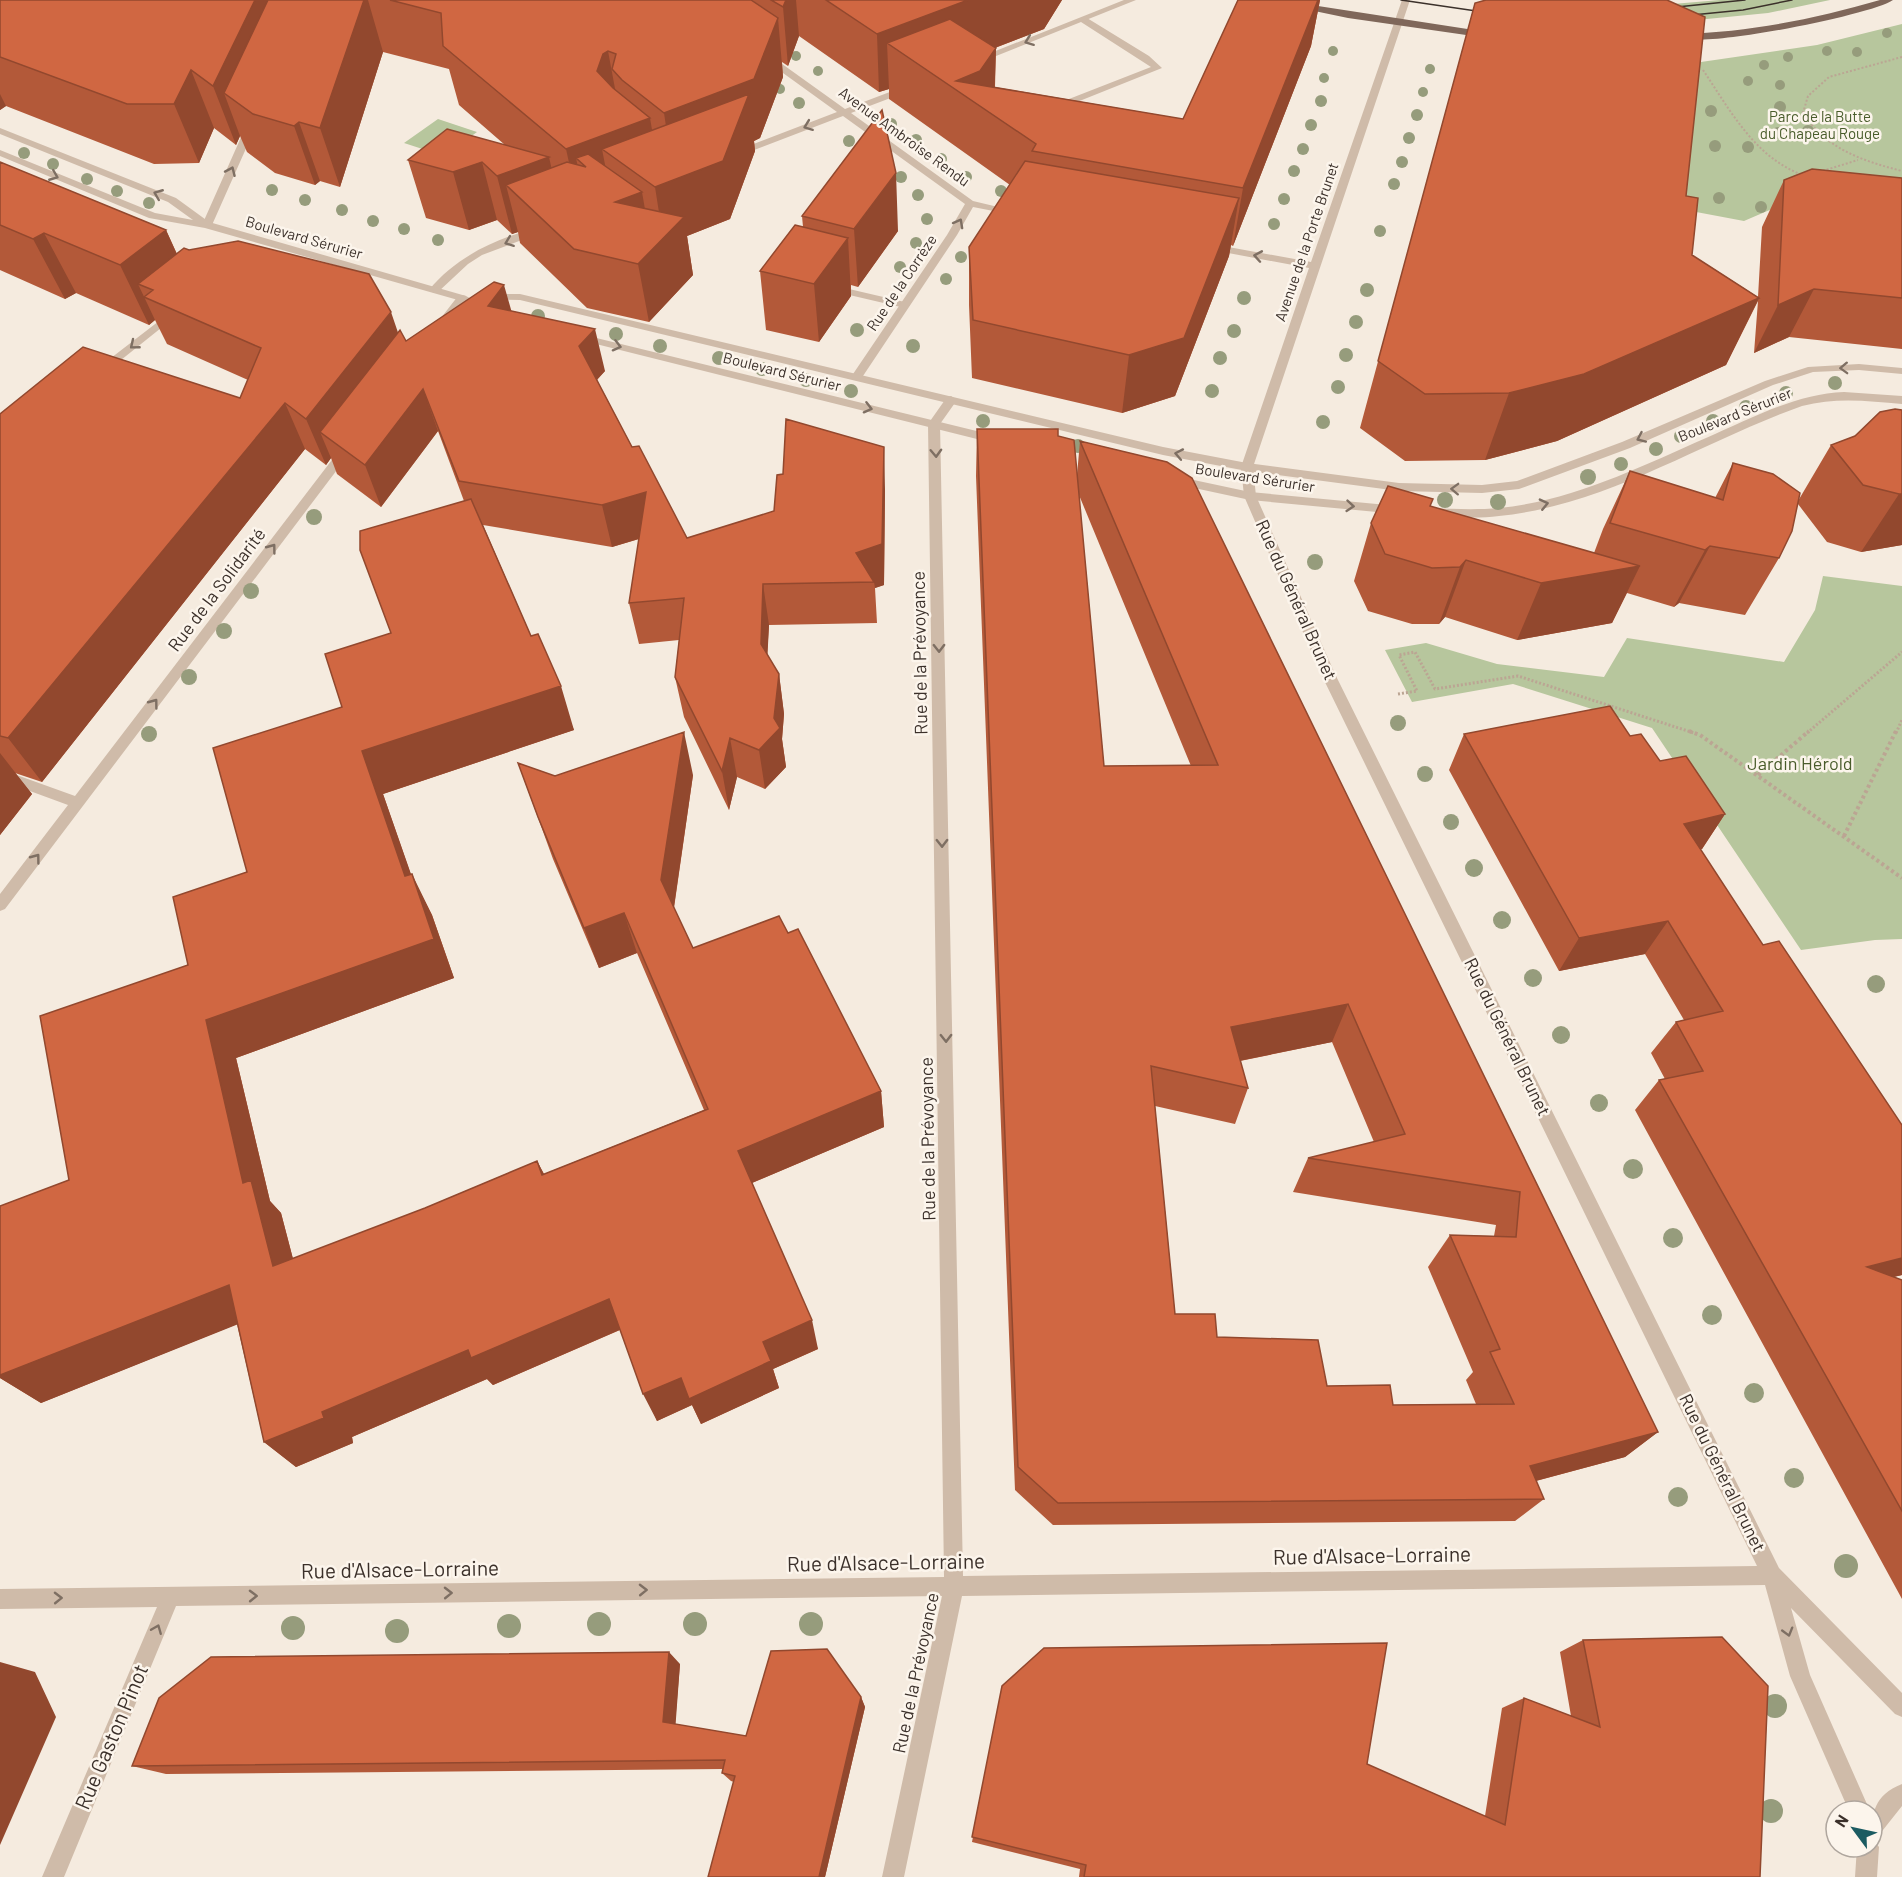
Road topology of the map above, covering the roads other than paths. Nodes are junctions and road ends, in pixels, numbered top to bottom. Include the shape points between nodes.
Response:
1 (1132, 0) edge
2 (1265, 0) edge
3 (1406, 0) edge
4 (1889, 0) edge
5 (1084, 20) junction
6 (1397, 22) junction
7 (1499, 35) edge
8 (1669, 38) edge
9 (759, 52) edge
10 (963, 66) edge
11 (912, 86) edge
12 (1047, 110) edge
13 (844, 112) junction
14 (255, 117) edge
15 (0, 131) edge
16 (0, 153) edge
17 (725, 158) edge
18 (970, 203) junction
19 (1027, 214) edge
20 (207, 225) junction
21 (550, 226) edge
22 (1201, 245) edge
23 (1315, 266) junction
24 (820, 285) edge
25 (434, 290) junction
26 (462, 298) junction
27 (905, 305) junction
28 (180, 308) edge
29 (492, 313) edge
30 (570, 335) edge
31 (431, 338) edge
32 (1902, 372) edge
33 (857, 377) junction
34 (90, 381) edge
35 (951, 400) junction
36 (1902, 400) edge
37 (934, 424) junction
38 (357, 436) edge
39 (1010, 443) edge
40 (1247, 467) junction
41 (1164, 478) edge
42 (1250, 496) junction
43 (0, 774) edge
44 (78, 803) junction
45 (0, 905) edge
46 (1772, 1575) junction
47 (954, 1586) junction
48 (171, 1596) junction
49 (0, 1599) edge
50 (1902, 1707) edge
51 (1902, 1794) edge
52 (1855, 1799) edge
53 (1884, 1812) edge
54 (1867, 1859) edge
55 (53, 1877) edge
56 (893, 1877) edge
57 (1866, 1877) edge

1 - 5 street
2 - 6 main road
3 - 6 street, Avenue de la Porte Brunet
4 - 8 main road via 1839,16 1759,30
5 -> 10 street
5 - 12 street via 1157,68
6 - 7 main road
6 - 23 street, Avenue de la Porte Brunet
9 - 13 street, Avenue Ambroise Rendu
11 - 13 street
13 -> 17 street
13 - 18 street, Avenue Ambroise Rendu
20 -> 14 street
20 -> 15 street, Boulevard Sérurier via 172,200
16 -> 20 street, Boulevard Sérurier via 153,216
18 - 19 street, Avenue Ambroise Rendu
27 -> 18 street, Rue de la Corrèze
20 - 25 street, Boulevard Sérurier via 256,246
21 -> 25 street via 478,253
23 -> 22 street
23 - 40 street, Avenue de la Porte Brunet
24 - 27 street
25 - 26 street, Boulevard Sérurier
26 - 29 street, Boulevard Sérurier
26 - 31 street
26 - 33 street, Boulevard Sérurier via 520,297
27 - 33 street, Rue de la Corrèze
28 -> 34 street
30 -> 37 street, Boulevard Sérurier
32 -> 40 street, Boulevard Sérurier via 1859,367 1812,369 1519,485 1482,489 1399,487
33 - 35 street, Boulevard Sérurier
35 - 37 street
40 -> 35 street, Boulevard Sérurier
42 -> 36 street, Boulevard Sérurier via 1370,508 1506,512 1607,486 1726,433 1824,398
37 - 39 street, Boulevard Sérurier
37 -> 47 street, Rue de la Prévoyance
44 -> 38 street, Rue de la Solidarité
40 - 42 street, Avenue de la Porte Brunet
41 - 42 street, Boulevard Sérurier
42 - 46 street, Rue du Général Brunet via 1329,676
43 - 44 street
45 -> 44 street, Rue de la Solidarité
46 - 47 street, Rue d'Alsace-Lorraine
46 - 50 street, Rue du Général Brunet
46 -> 52 street, Rue du Général Brunet via 1800,1676
48 -> 47 street, Rue d'Alsace-Lorraine
47 - 56 street, Rue de la Prévoyance
49 -> 48 street, Rue d'Alsace-Lorraine
55 -> 48 street, Rue Gaston Pinot
51 - 53 street
54 - 57 street

